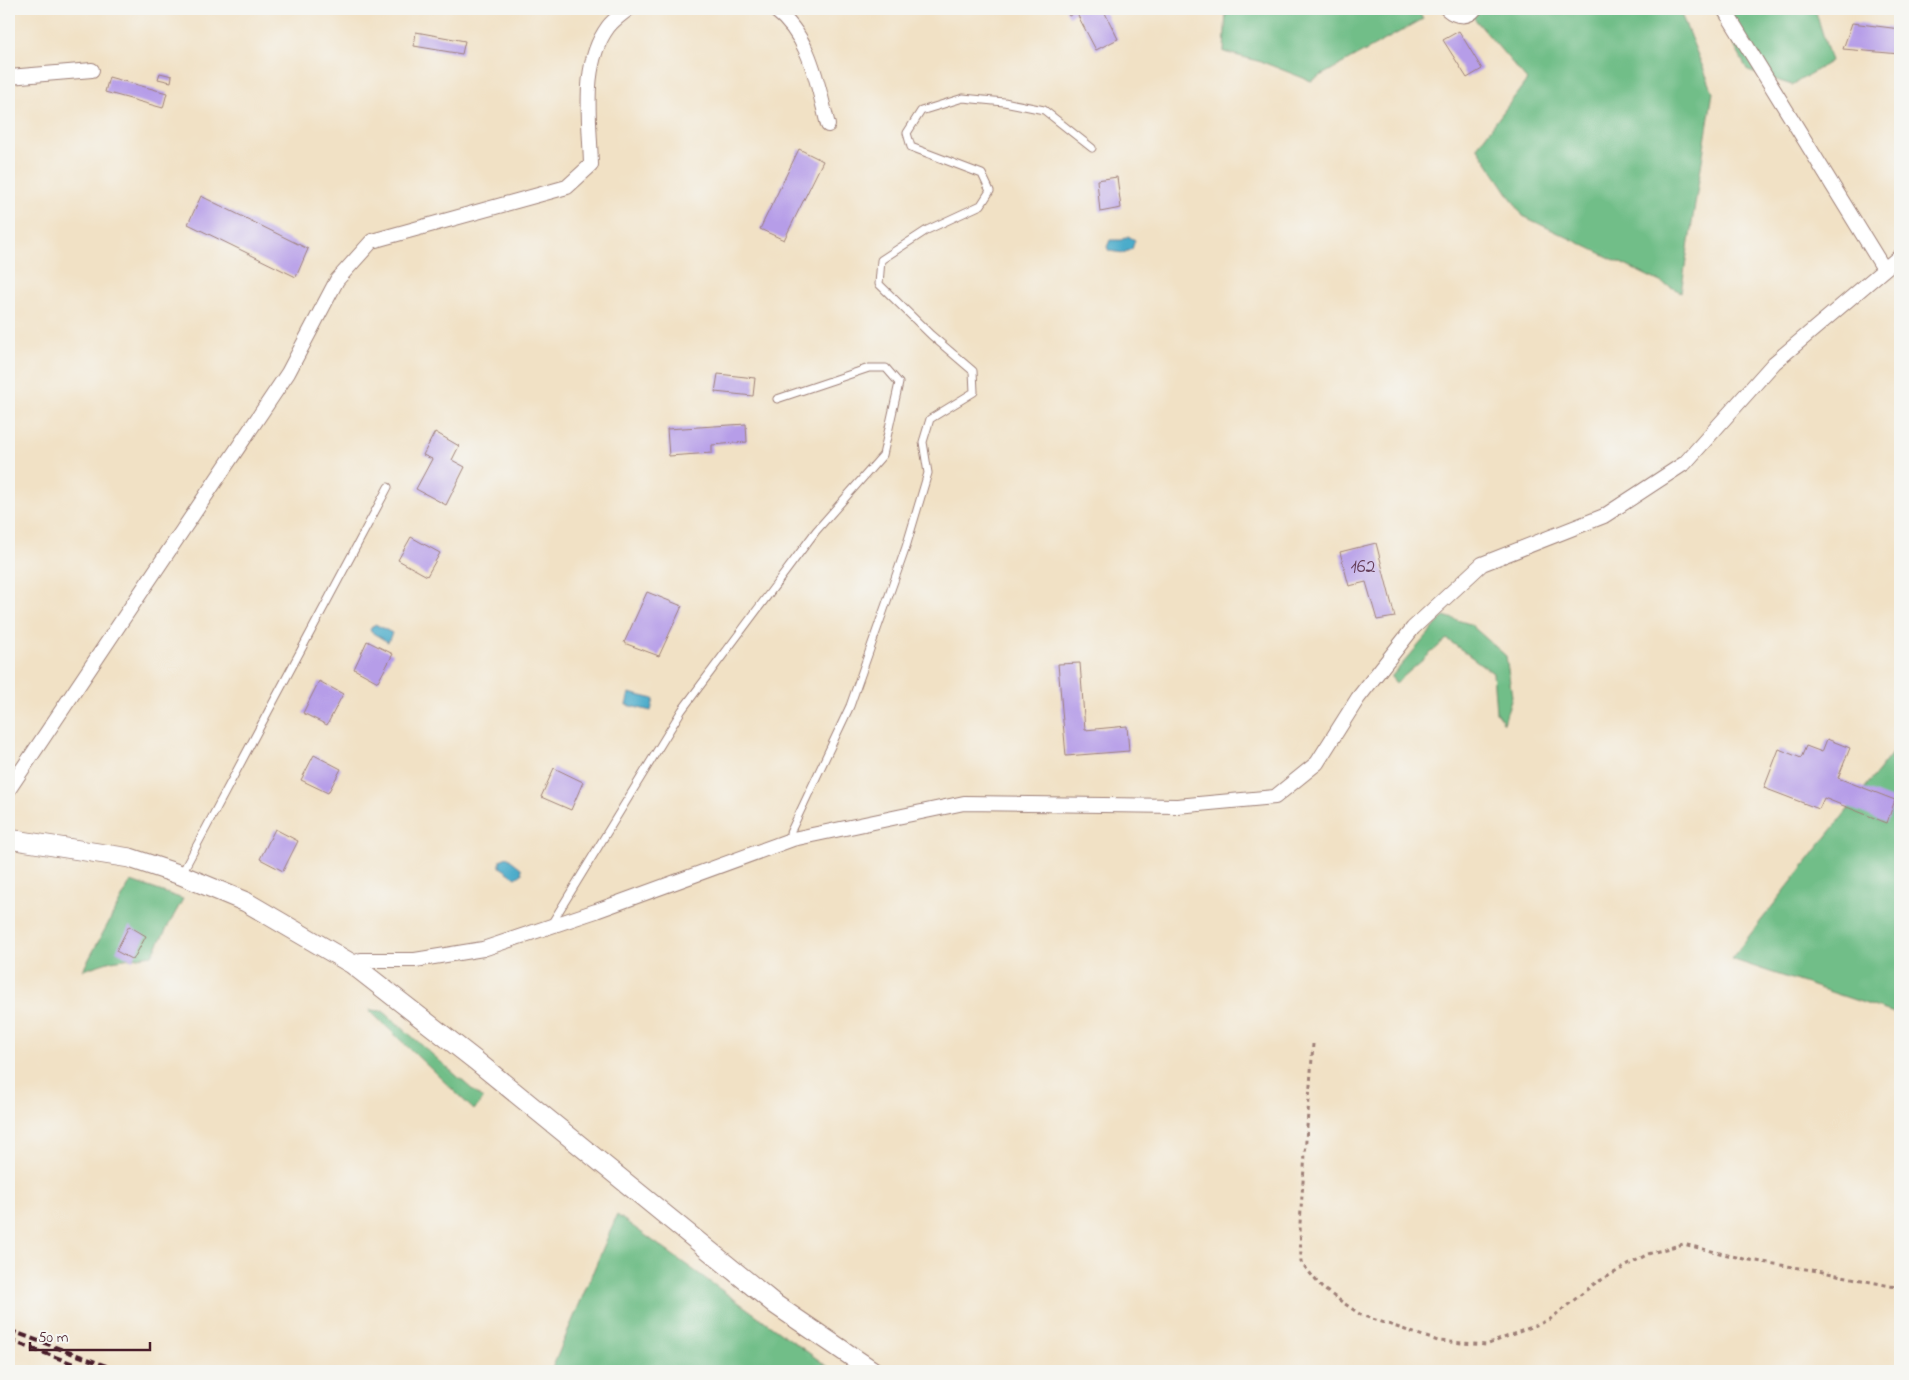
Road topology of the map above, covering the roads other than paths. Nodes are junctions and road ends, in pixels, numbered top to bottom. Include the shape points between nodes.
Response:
1 (628, 9) edge
2 (774, 9) edge
3 (1448, 9) edge
4 (1475, 9) edge
5 (1724, 9) edge
6 (92, 70) dead end
7 (9, 77) edge
8 (828, 125) dead end
9 (1092, 148) dead end
10 (1900, 256) edge
11 (1884, 269) junction
12 (776, 399) dead end
13 (388, 487) dead end
14 (9, 789) edge
15 (793, 838) junction
16 (9, 840) edge
17 (181, 875) junction
18 (550, 926) junction
19 (352, 964) junction
20 (873, 1371) edge

1 - 14 street via 609,26 593,55 589,87 591,165 567,187 372,241 337,280 288,374
2 - 8 street via 787,18 810,55
3 - 4 street via 1464,16
5 - 11 street
6 - 7 street
9 - 15 lane via 1044,110 963,98 921,112 908,134 911,147 982,174 990,191 981,206 926,230 880,260 879,284 973,371 974,392 930,419 923,442 928,473 906,547 850,706 790,833
10 - 11 street
11 - 15 street via 1774,363 1685,463 1604,516 1482,564 1413,628 1358,698 1317,764 1275,797 1178,806 964,803
12 - 18 lane via 869,368 886,368 899,383 883,455 816,531 682,710
13 - 17 lane
15 - 18 street
16 - 17 street via 130,858
17 - 19 street via 246,902
18 - 19 street via 482,949 447,956 415,960 361,960
19 - 20 street via 776,1305

